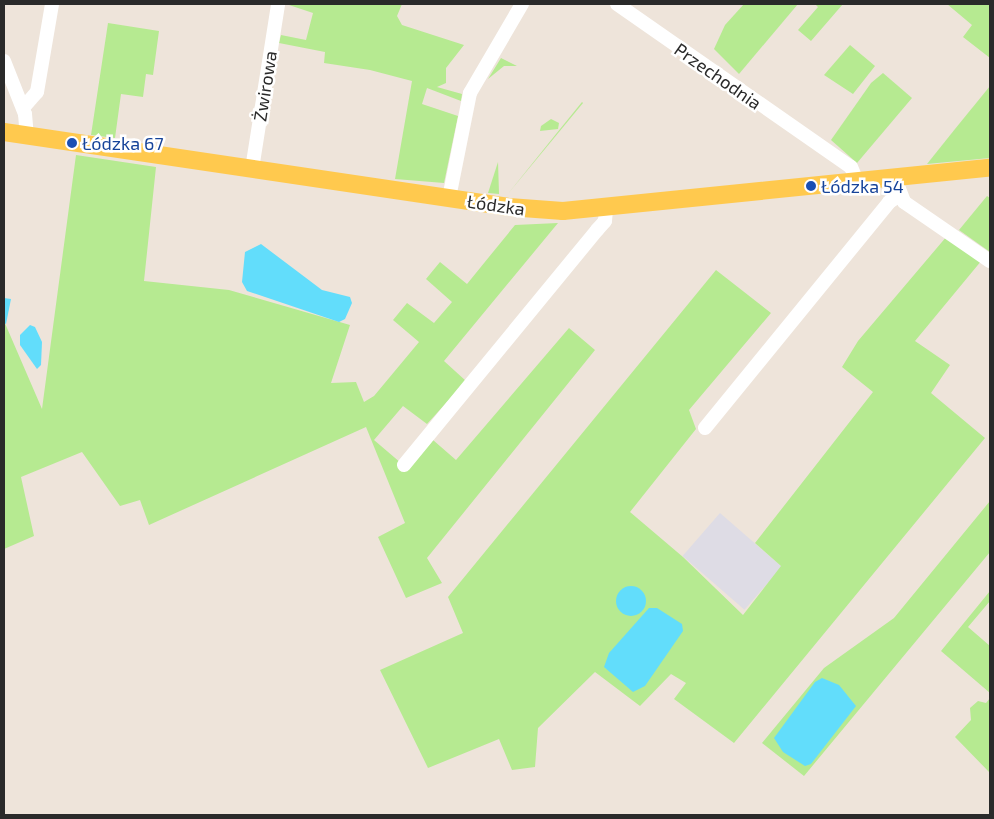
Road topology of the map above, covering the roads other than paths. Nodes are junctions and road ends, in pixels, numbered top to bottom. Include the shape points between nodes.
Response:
1 (52, 4) edge
2 (278, 4) edge
3 (522, 4) edge
4 (617, 4) edge
5 (4, 61) edge
6 (21, 103) junction
7 (4, 132) edge
8 (27, 136) junction
9 (990, 168) edge
10 (252, 169) junction
11 (897, 177) junction
12 (857, 181) junction
13 (900, 195) junction
14 (449, 198) junction
15 (606, 209) junction
16 (990, 261) edge
17 (705, 428) dead end
18 (404, 465) dead end

1 - 6 street via 39,85
2 - 10 street, Żwirowa
3 - 14 street via 468,98
4 - 12 street, Przechodnia via 851,167
5 - 6 street
6 - 8 street
7 - 8 main road, Łódzka
8 - 10 main road, Łódzka
9 - 11 main road, Łódzka
10 - 14 main road, Łódzka
11 - 12 main road, Łódzka
11 - 13 street
12 - 15 main road, Łódzka
13 - 16 street via 904,202
13 - 17 street via 889,202
14 - 15 main road, Łódzka via 536,210
15 - 18 street via 602,225

